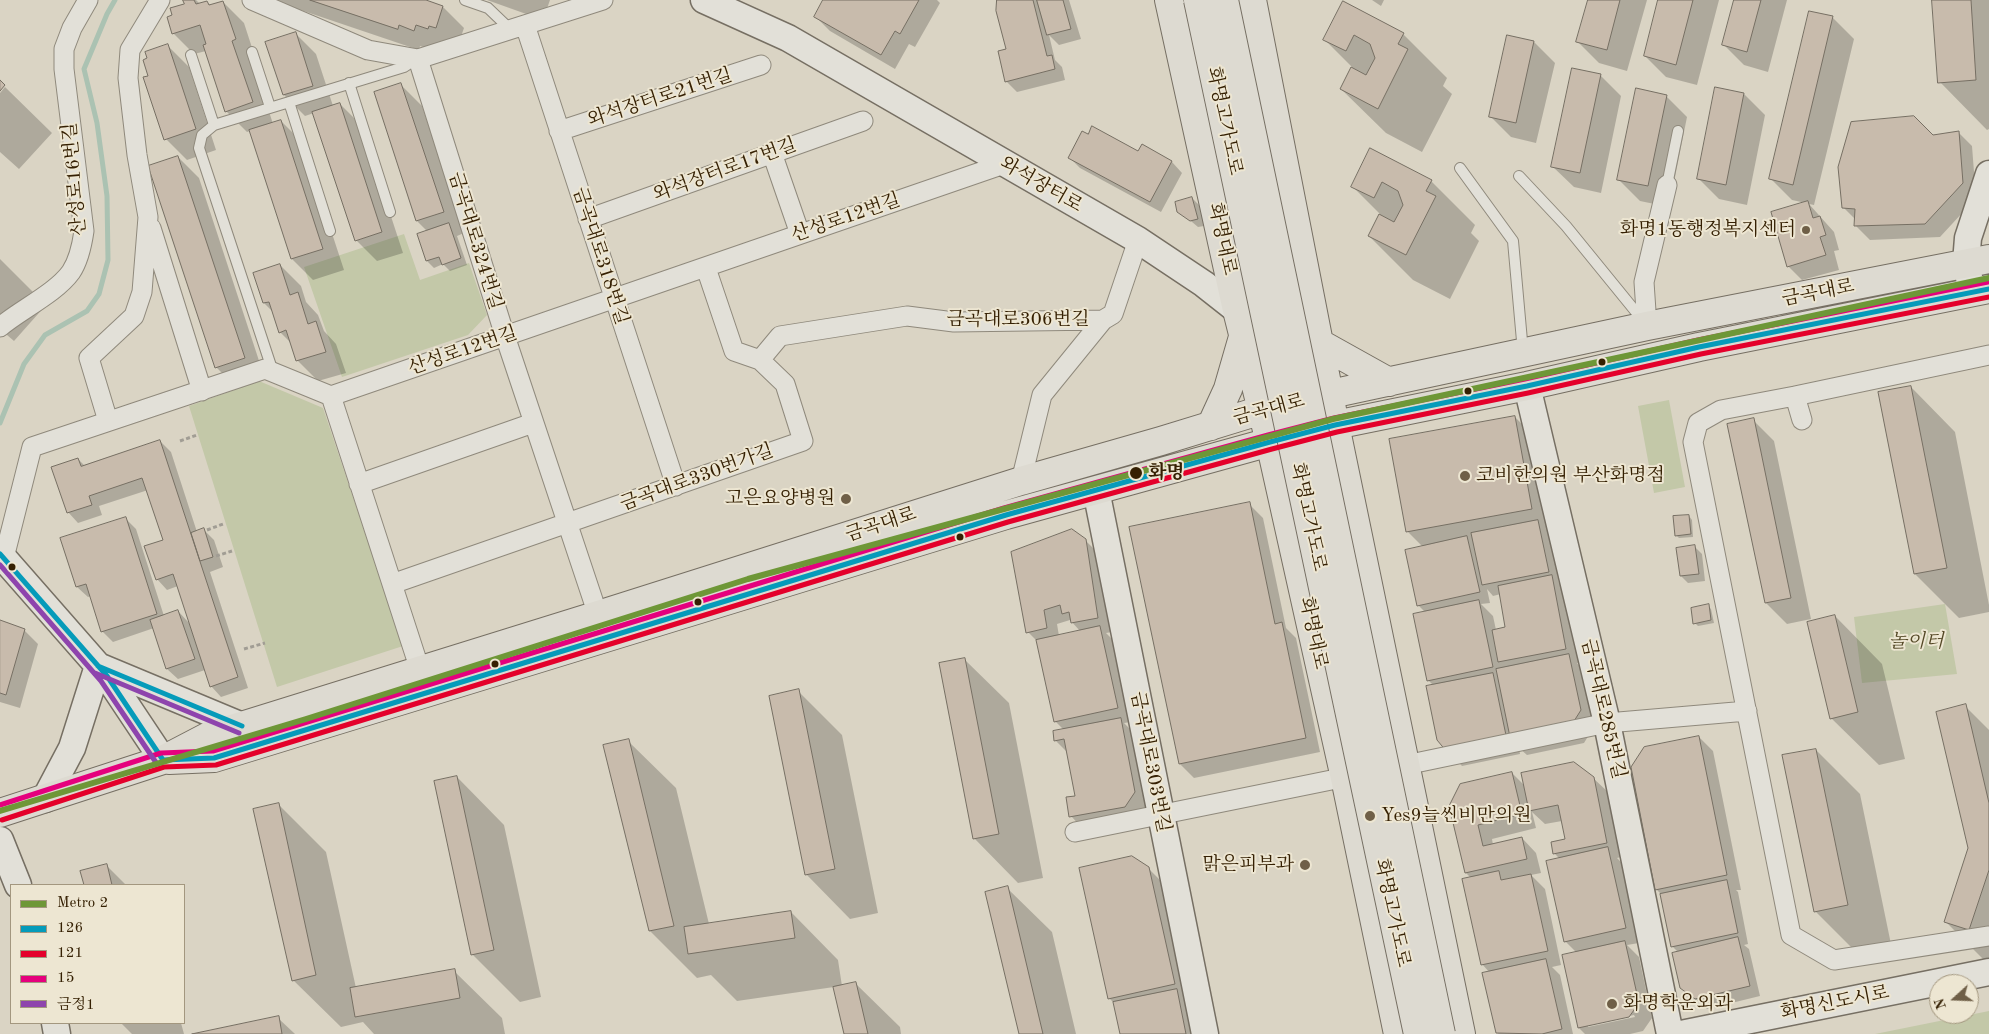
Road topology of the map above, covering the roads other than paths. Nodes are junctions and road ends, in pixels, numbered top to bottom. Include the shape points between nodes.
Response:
1 (88, 0) edge
2 (160, 0) edge
3 (252, 0) edge
4 (465, 0) edge
5 (603, 0) edge
6 (704, 0) edge
7 (1169, 0) edge
8 (1198, 0) edge
9 (1224, 0) edge
10 (1252, 0) edge
11 (518, 28) junction
12 (252, 52) dead end
13 (191, 55) dead end
14 (418, 58) junction
15 (761, 65) dead end
16 (349, 83) junction
17 (288, 102) junction
18 (270, 107) junction
19 (863, 121) dead end
20 (214, 124) junction
21 (560, 131) junction
22 (1678, 131) dead end
23 (772, 154) junction
24 (1004, 164) junction
25 (1460, 168) dead end
26 (1989, 174) edge
27 (1519, 176) dead end
28 (1668, 184) joint
29 (390, 212) dead end
30 (148, 218) junction
31 (588, 219) junction
32 (330, 231) dead end
33 (800, 234) junction
34 (1138, 240) junction
35 (1978, 261) edge
36 (706, 268) junction
37 (1981, 290) edge
38 (614, 299) junction
39 (1237, 310) junction
40 (1103, 320) junction
41 (1647, 326) junction
42 (0, 327) edge
43 (505, 336) junction
44 (1244, 336) junction
45 (1320, 343) junction
46 (1523, 353) junction
47 (1989, 356) edge
48 (760, 360) junction
49 (273, 372) junction
50 (1389, 382) junction
51 (1527, 386) junction
52 (202, 390) junction
53 (1316, 394) junction
54 (331, 396) junction
55 (1795, 396) junction
56 (1262, 410) junction
57 (1802, 420) dead end
58 (108, 421) junction
59 (533, 424) junction
60 (1335, 425) junction
61 (1211, 426) junction
62 (1270, 442) junction
63 (1021, 481) junction
64 (359, 484) junction
65 (676, 486) junction
66 (1096, 490) junction
67 (568, 524) junction
68 (2, 556) edge
69 (392, 584) junction
70 (598, 615) junction
71 (98, 666) junction
72 (420, 670) junction
73 (1747, 711) junction
74 (1607, 723) junction
75 (242, 726) junction
76 (163, 760) junction
77 (1406, 765) junction
78 (1345, 778) junction
79 (45, 799) junction
80 (0, 813) edge
81 (1161, 815) junction
82 (1074, 832) dead end
83 (0, 840) edge
84 (18, 884) edge
85 (1989, 936) edge
86 (1989, 972) edge
87 (1205, 1034) edge
88 (1398, 1034) edge
89 (1418, 1034) edge
90 (1441, 1034) edge
91 (1461, 1034) edge
92 (1670, 1034) edge
93 (1681, 1034) edge

1 - 42 street, 산성로16번길 via 64,49 84,231 80,252 71,272
2 - 30 street via 130,50 128,78
3 - 14 street via 368,50
4 - 11 lane via 488,8
5 - 11 street
6 - 24 main road, 와석장터로 via 788,38
7 - 39 main road, 화명대로
8 - 89 main road, 화명고가도로, bridge
9 - 53 main road, 화명고가도로, bridge
10 - 45 main road
11 - 14 street
11 - 21 street, 금곡대로318번길
12 - 18 lane
13 - 20 lane
14 - 16 lane via 404,67
14 - 43 street, 금곡대로324번길
15 - 21 street, 와석장터로21번길
16 - 17 lane
16 - 29 lane
17 - 18 lane
17 - 32 lane
18 - 20 lane
19 - 23 street, 와석장터로17번길
20 - 49 lane via 202,135 198,148
21 - 31 street, 금곡대로318번길
22 - 28 lane
23 - 31 street, 와석장터로17번길
23 - 33 street
24 - 33 street, 산성로12번길
24 - 34 main road, 와석장터로
25 - 46 lane via 1513,242
26 - 35 main road via 1968,238
27 - 41 lane via 1566,226
28 - 41 street via 1644,282
30 - 52 street
30 - 58 street via 139,305 134,316 89,358
31 - 38 street, 금곡대로318번길
33 - 36 street, 산성로12번길
34 - 39 main road, 와석장터로
34 - 40 street via 1113,314
35 - 37 main road
35 - 41 main road, 금곡대로
36 - 38 street, 산성로12번길
36 - 48 street, 금곡대로330번가길 via 734,351
37 - 51 main road, 금곡대로 via 1699,347
38 - 43 street, 산성로12번길
38 - 65 street, 금곡대로318번길
39 - 44 main road, 화명대로
39 - 53 main road, 와석장터로
40 - 48 street, 금곡대로306번길 via 954,322 907,316 780,336
40 - 63 street, 금곡대로306번길 via 1042,395
41 - 46 main road, 금곡대로
43 - 54 street, 산성로12번길
43 - 59 street, 금곡대로324번길
44 - 56 main road, 화명대로
44 - 61 main road via 1228,389
45 - 50 main road
45 - 53 main road
46 - 50 main road, 금곡대로
47 - 55 street
48 - 65 street, 금곡대로330번가길 via 785,384 803,441
49 - 52 street via 265,369
49 - 54 street
50 - 53 main road, 금곡대로
51 - 60 main road, 금곡대로
51 - 74 main road, 금곡대로285번길
52 - 58 street
53 - 56 main road, 금곡대로
53 - 60 main road
53 - 90 main road, 화명고가도로, bridge
54 - 64 street
55 - 57 street
55 - 73 street via 1721,410 1698,423 1693,442
56 - 61 main road, 금곡대로
56 - 62 main road, 화명대로
58 - 68 street via 32,447
59 - 64 street
59 - 67 street, 금곡대로324번길
60 - 62 main road, 금곡대로
60 - 77 main road
61 - 63 main road, 금곡대로
62 - 66 main road, 금곡대로
62 - 78 main road, 화명대로
63 - 70 main road, 금곡대로
64 - 69 street
65 - 67 street, 금곡대로330번가길
66 - 76 main road, 금곡대로 via 214,758
66 - 81 main road, 금곡대로303번길
67 - 69 street, 금곡대로330번가길
67 - 70 street, 금곡대로324번길
68 - 71 main road
69 - 72 street
70 - 72 main road, 금곡대로
71 - 75 main road
71 - 76 main road
71 - 79 main road via 72,748
72 - 75 main road, 금곡대로
73 - 74 street
73 - 85 street via 1791,935 1834,960
74 - 77 street
74 - 92 main road, 금곡대로285번길
75 - 76 main road, 금곡대로 via 209,736
76 - 79 main road, 금곡대로
77 - 78 street
77 - 91 main road
78 - 81 street
78 - 88 main road, 화명대로
79 - 80 main road, 금곡대로
81 - 82 street
81 - 87 main road, 금곡대로303번길
83 - 84 main road
86 - 93 main road, 화명신도시로

